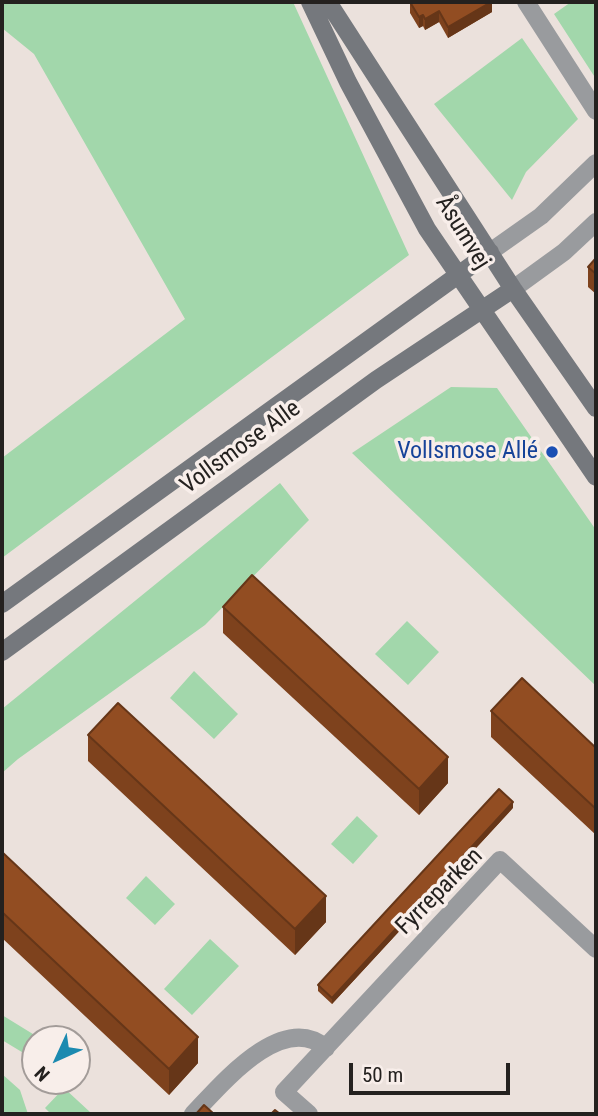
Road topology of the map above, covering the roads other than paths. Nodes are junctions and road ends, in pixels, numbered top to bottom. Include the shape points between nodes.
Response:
1 (310, 2) edge
2 (328, 2) edge
3 (529, 3) edge
4 (596, 111) edge
5 (596, 163) edge
6 (596, 222) edge
7 (490, 252) junction
8 (458, 275) junction
9 (513, 289) junction
10 (482, 310) junction
11 (596, 408) edge
12 (596, 477) edge
13 (2, 604) edge
14 (2, 652) edge
15 (596, 949) edge
16 (326, 1048) junction
17 (193, 1114) edge
18 (309, 1114) edge

1 - 8 street, Åsumvej via 427,229
2 - 7 street, Åsumvej
3 - 4 street
5 - 7 street, Åsumvej via 541,216
6 - 9 street, Åsumvej
7 - 8 street, Vollsmose Alle
7 - 9 street, Åsumvej
8 - 10 street, Åsumvej
8 - 13 street, Vollsmose Alle
9 - 10 street, Vollsmose Alle
9 - 11 street, Åsumvej
10 - 12 street, Åsumvej
10 - 14 street, Vollsmose Alle via 376,380
15 - 16 street, Fyrreparken via 500,860
16 - 17 street via 317,1040 295,1037 263,1049
16 - 18 street, Fyrreparken via 284,1092

